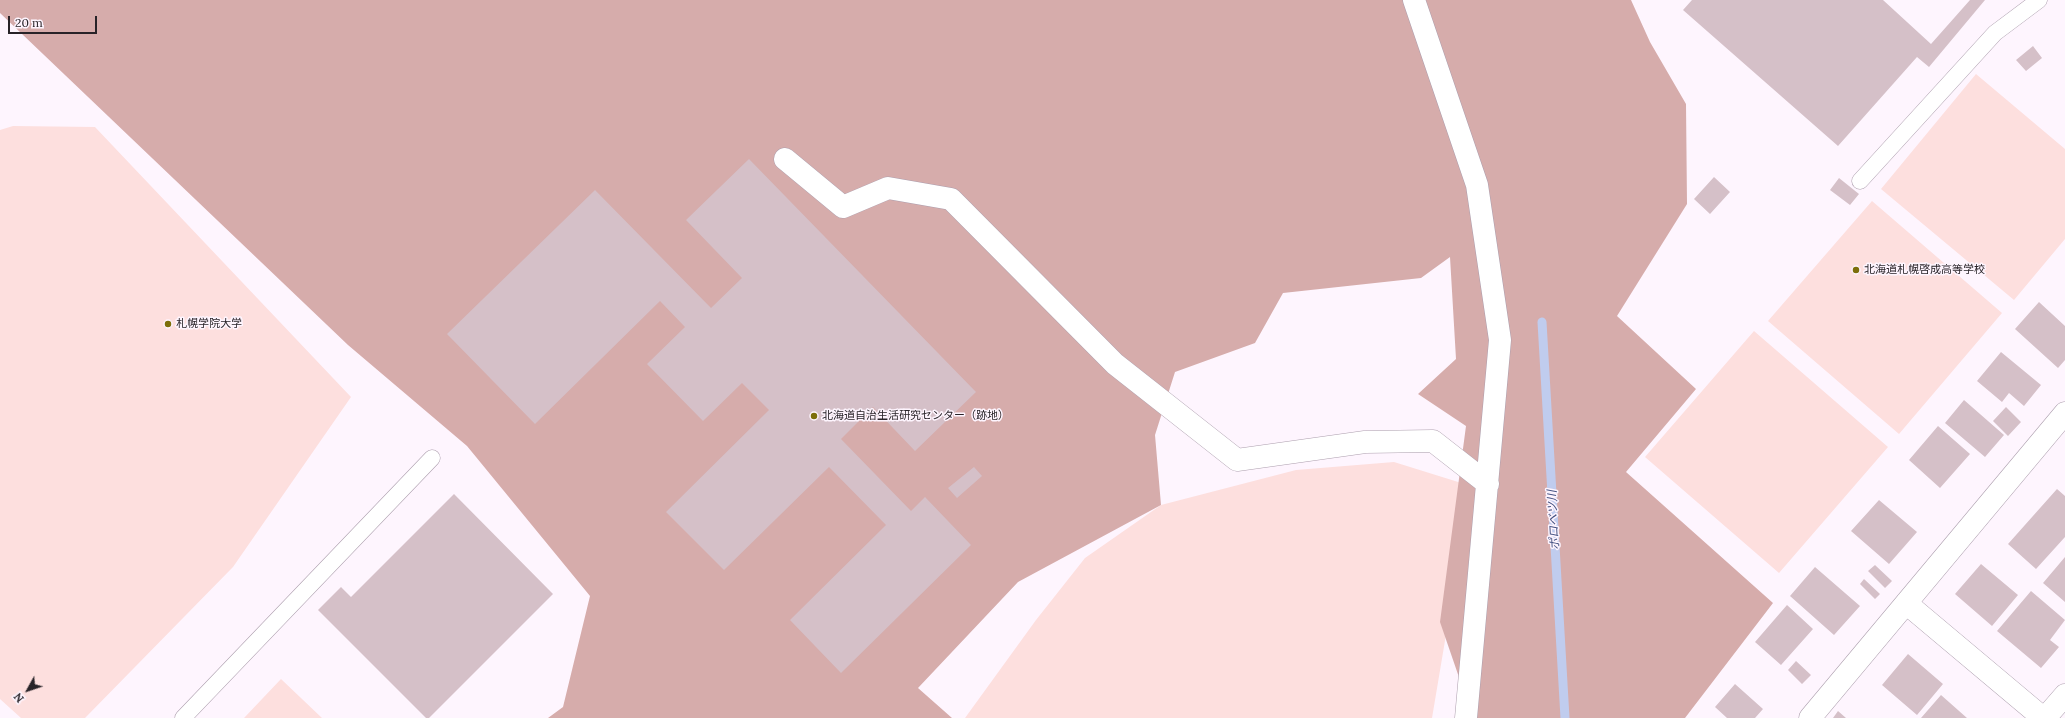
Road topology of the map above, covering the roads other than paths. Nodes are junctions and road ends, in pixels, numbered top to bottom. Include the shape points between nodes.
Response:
1 (1414, 0) edge
2 (2039, 0) edge
3 (785, 159) dead end
4 (1860, 181) dead end
5 (2065, 413) edge
6 (432, 458) dead end
7 (1488, 484) junction
8 (1906, 603) junction
9 (2065, 695) edge
10 (183, 718) edge
11 (1466, 718) edge
12 (1810, 718) edge
13 (2044, 718) edge

1 - 7 street via 1477,185 1500,340
2 - 4 lane via 1995,33
3 - 7 street via 843,207 888,188 951,199 1115,364 1237,460 1365,442 1433,441
5 - 8 street
6 - 10 lane
7 - 11 street
8 - 12 street
8 - 13 street
9 - 13 street

